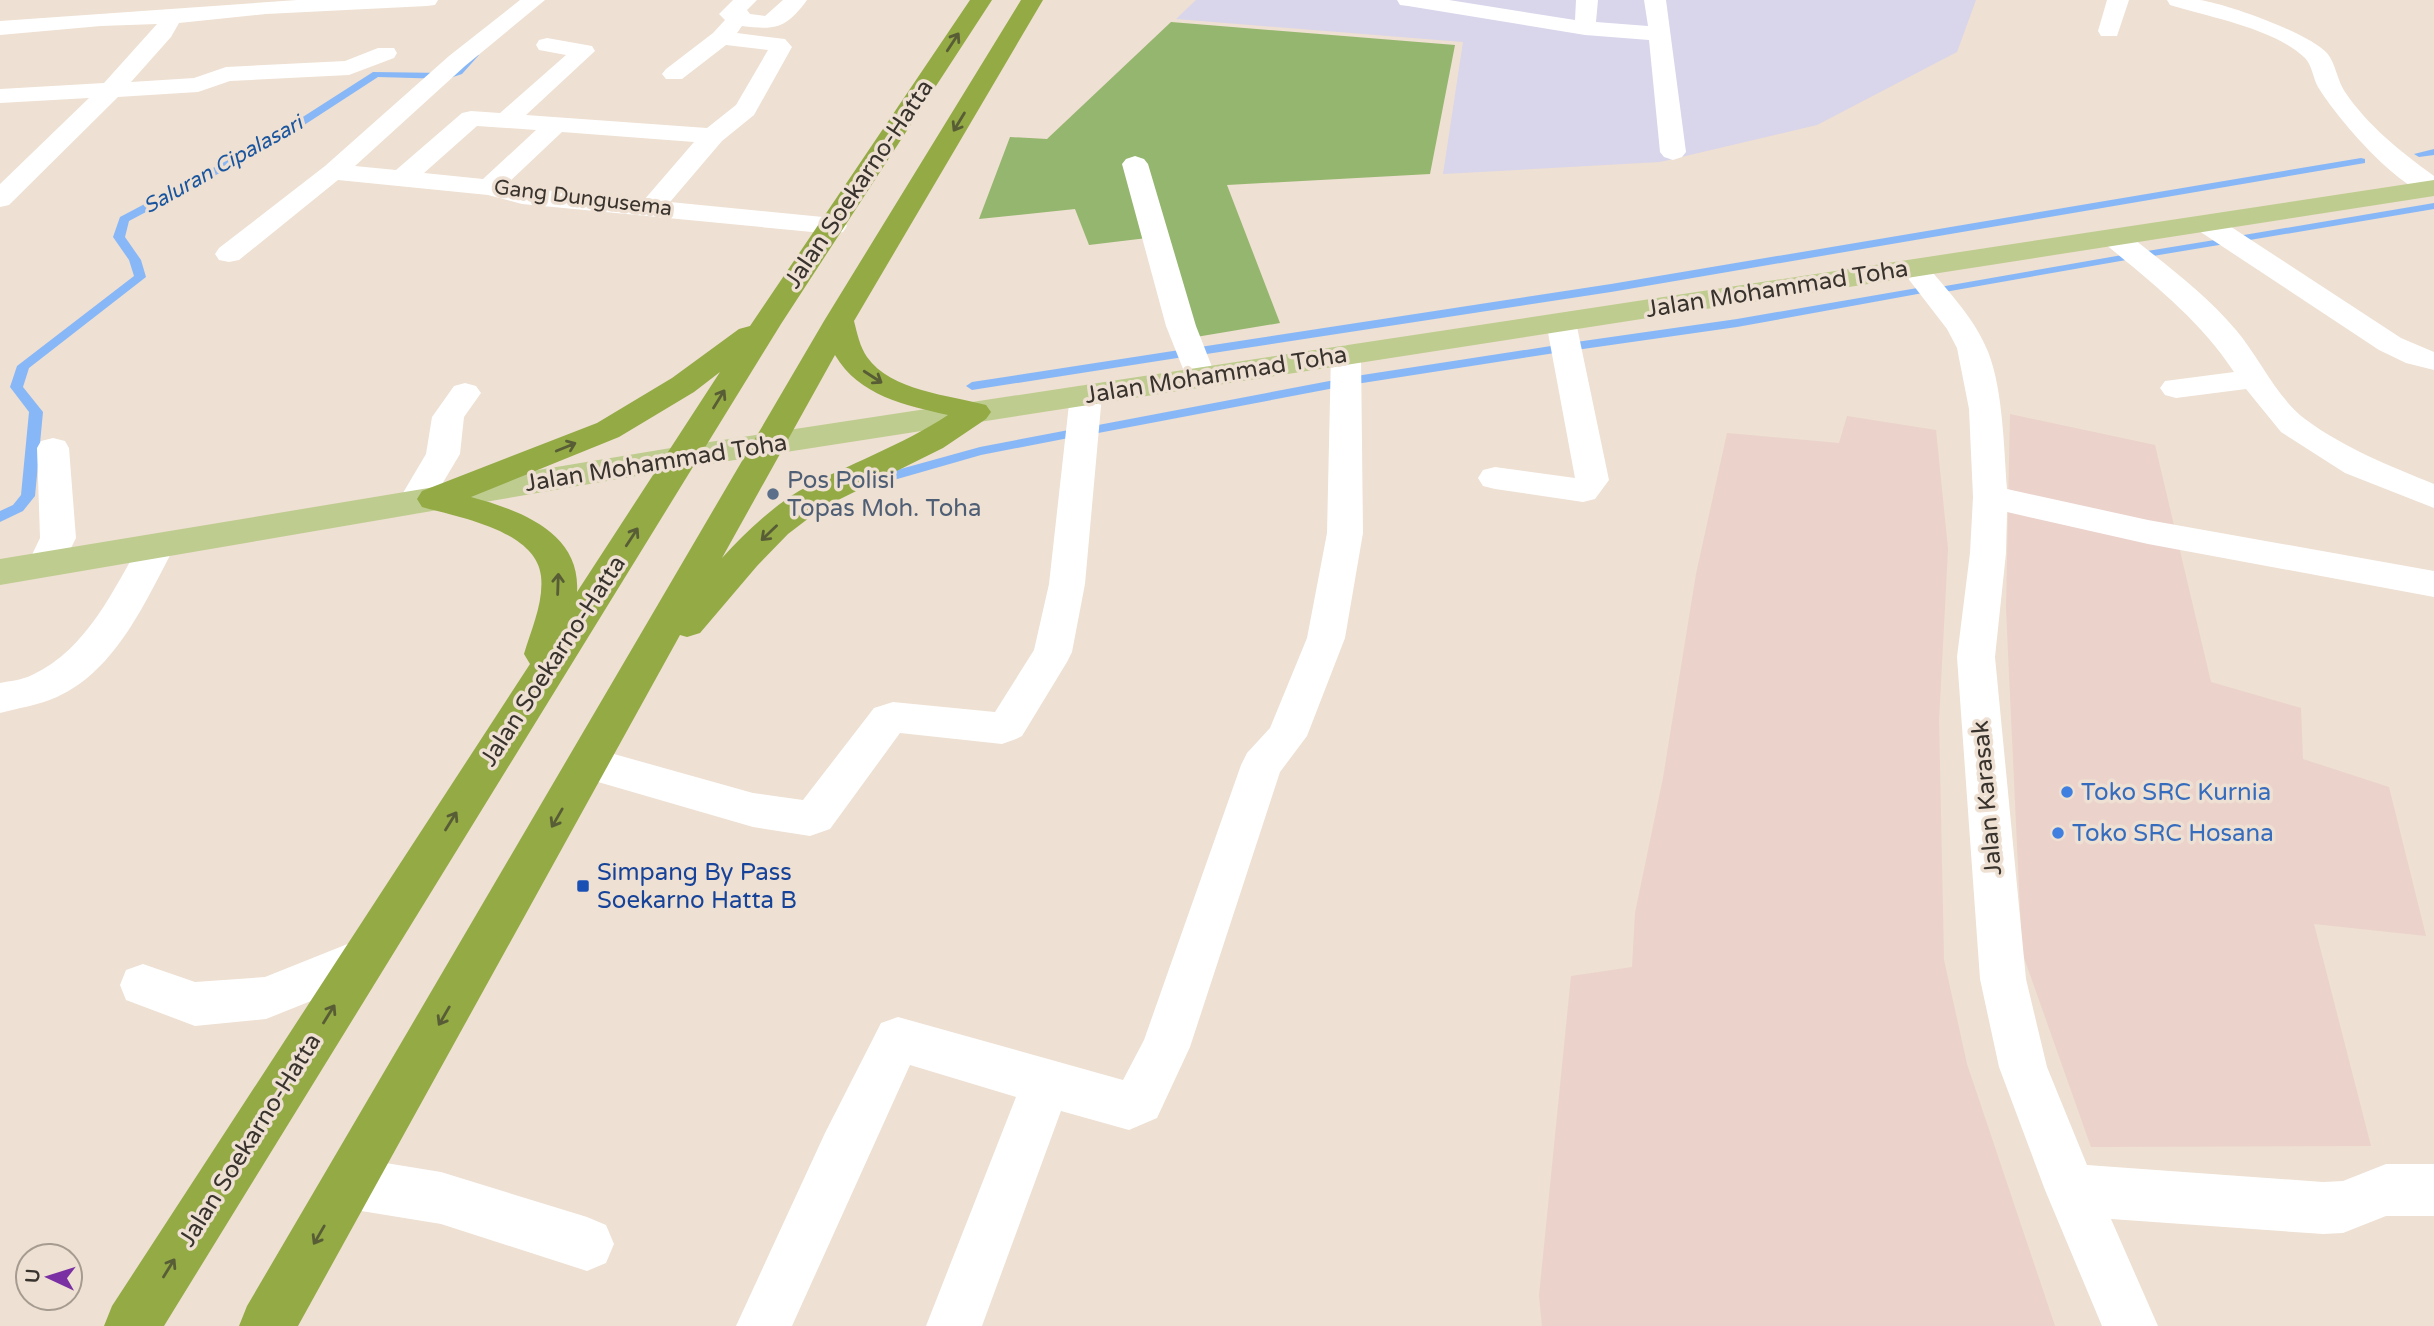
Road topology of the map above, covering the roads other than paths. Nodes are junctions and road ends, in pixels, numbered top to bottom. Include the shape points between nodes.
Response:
1 (57, 0) edge
2 (427, 0) edge
3 (534, 0) edge
4 (796, 0) edge
5 (981, 0) edge
6 (1032, 0) edge
7 (1408, 0) edge
8 (1587, 0) edge
9 (1655, 0) edge
10 (2118, 0) edge
11 (2178, 0) edge
12 (741, 10) edge
13 (172, 17) junction
14 (34, 24) junction
15 (1585, 28) junction
16 (2109, 31) dead end
17 (1660, 34) junction
18 (4, 38) edge
19 (721, 38) junction
20 (547, 45) dead end
21 (674, 74) dead end
22 (442, 77) junction
23 (110, 91) junction
24 (0, 96) edge
25 (506, 120) junction
26 (558, 123) junction
27 (713, 136) junction
28 (1673, 152) dead end
29 (1135, 164) dead end
30 (333, 172) junction
31 (403, 178) junction
32 (489, 187) junction
33 (2433, 188) edge
34 (0, 199) edge
35 (651, 208) junction
36 (2206, 223) junction
37 (833, 226) junction
38 (2114, 237) junction
39 (229, 254) dead end
40 (1914, 268) junction
41 (839, 321) junction
42 (1560, 322) junction
43 (766, 324) junction
44 (1346, 355) junction
45 (2434, 361) edge
46 (1200, 377) junction
47 (2255, 379) junction
48 (2176, 388) dead end
49 (465, 393) dead end
50 (1086, 395) junction
51 (975, 412) junction
52 (771, 444) junction
53 (53, 448) dead end
54 (683, 457) junction
55 (1495, 478) dead end
56 (1990, 497) junction
57 (2434, 497) edge
58 (424, 501) junction
59 (157, 546) junction
60 (45, 565) junction
61 (0, 572) edge
62 (2434, 584) edge
63 (626, 694) junction
64 (529, 697) junction
65 (0, 698) edge
66 (589, 763) junction
67 (365, 958) junction
68 (143, 985) dead end
69 (1046, 1083) junction
70 (349, 1183) junction
71 (2070, 1190) junction
72 (2434, 1190) edge
73 (587, 1244) dead end
74 (132, 1326) edge
75 (267, 1326) edge
76 (764, 1326) edge
77 (954, 1326) edge
78 (2130, 1326) edge

1 - 14 street
2 - 13 street
3 - 22 street via 483,38
4 - 12 street via 770,23
37 -> 5 highway, Jalan Soekarno-Hatta
6 -> 41 highway, Jalan Soekarno-Hatta
7 - 15 street
8 - 15 street
9 - 17 street
10 - 16 street
11 - 33 street via 2277,31 2302,45 2318,57 2328,84 2351,118 2386,153
12 - 19 street
13 - 14 street
13 - 23 street
14 - 18 street
15 - 17 street
17 - 28 street
19 - 21 street
19 - 27 street via 781,47 745,110
20 - 25 street via 584,51
22 - 23 street via 349,68 226,74 198,85
22 - 30 street
23 - 24 street
23 - 34 street
25 - 26 street
25 - 31 street via 469,118
26 - 27 street
26 - 32 street
27 - 35 street
29 - 46 street
30 - 31 street, Gang Dungusema
30 - 39 street
31 - 32 street, Gang Dungusema
32 - 35 street, Gang Dungusema via 522,196
33 - 36 main road, Jalan Mohammad Toha
35 - 37 street, Gang Dungusema
36 - 38 main road, Jalan Mohammad Toha
36 - 45 street via 2390,344
37 - 43 highway, Jalan Soekarno-Hatta
38 - 40 main road, Jalan Mohammad Toha
38 - 47 street via 2194,303 2226,337
40 - 42 main road, Jalan Mohammad Toha
40 - 56 street, Jalan Karasak via 1972,348 1985,409
41 -> 51 highway via 846,347 867,374 907,394
41 - 52 highway, Jalan Soekarno-Hatta
42 - 44 main road, Jalan Mohammad Toha
42 - 55 street via 1592,480 1583,491
54 -> 43 highway, Jalan Soekarno-Hatta
58 -> 43 highway via 608,430 682,385
44 - 46 main road, Jalan Mohammad Toha
44 - 69 street via 1345,533 1326,638 1287,736 1262,765 1166,1047 1139,1101 1129,1106
46 - 50 main road, Jalan Mohammad Toha
47 - 48 street
47 - 57 street via 2292,425 2357,465
49 - 58 street via 448,417 443,454
50 - 51 main road, Jalan Mohammad Toha
50 - 66 street via 1067,583 1054,652 1008,725 892,717 810,819 753,810
51 - 52 main road, Jalan Mohammad Toha
51 -> 63 highway via 931,441 810,500 776,526
52 - 54 main road, Jalan Mohammad Toha
52 - 63 highway, Jalan Soekarno-Hatta
53 - 60 street via 58,538
54 - 58 main road, Jalan Mohammad Toha
64 -> 54 highway, Jalan Soekarno-Hatta
56 - 62 street via 2148,532
56 - 71 street, Jalan Karasak via 1976,657 2003,979 2023,1067
58 - 59 main road, Jalan Mohammad Toha
64 -> 58 highway via 556,609 559,583 555,561 536,537 508,521 473,508
59 - 60 main road, Jalan Mohammad Toha
59 - 65 street via 95,649 45,687
60 - 61 main road, Jalan Mohammad Toha
63 - 66 highway, Jalan Soekarno-Hatta
67 -> 64 highway, Jalan Soekarno-Hatta
66 -> 70 highway, Jalan Soekarno-Hatta
67 - 68 street via 267,998 195,1004
74 -> 67 highway, Jalan Soekarno-Hatta
69 - 76 street via 898,1039
69 - 77 street
70 - 73 street via 441,1198
70 -> 75 highway, Jalan Soekarno-Hatta
71 - 72 street via 2323,1208 2343,1207 2386,1190
71 - 78 street, Jalan Karasak

